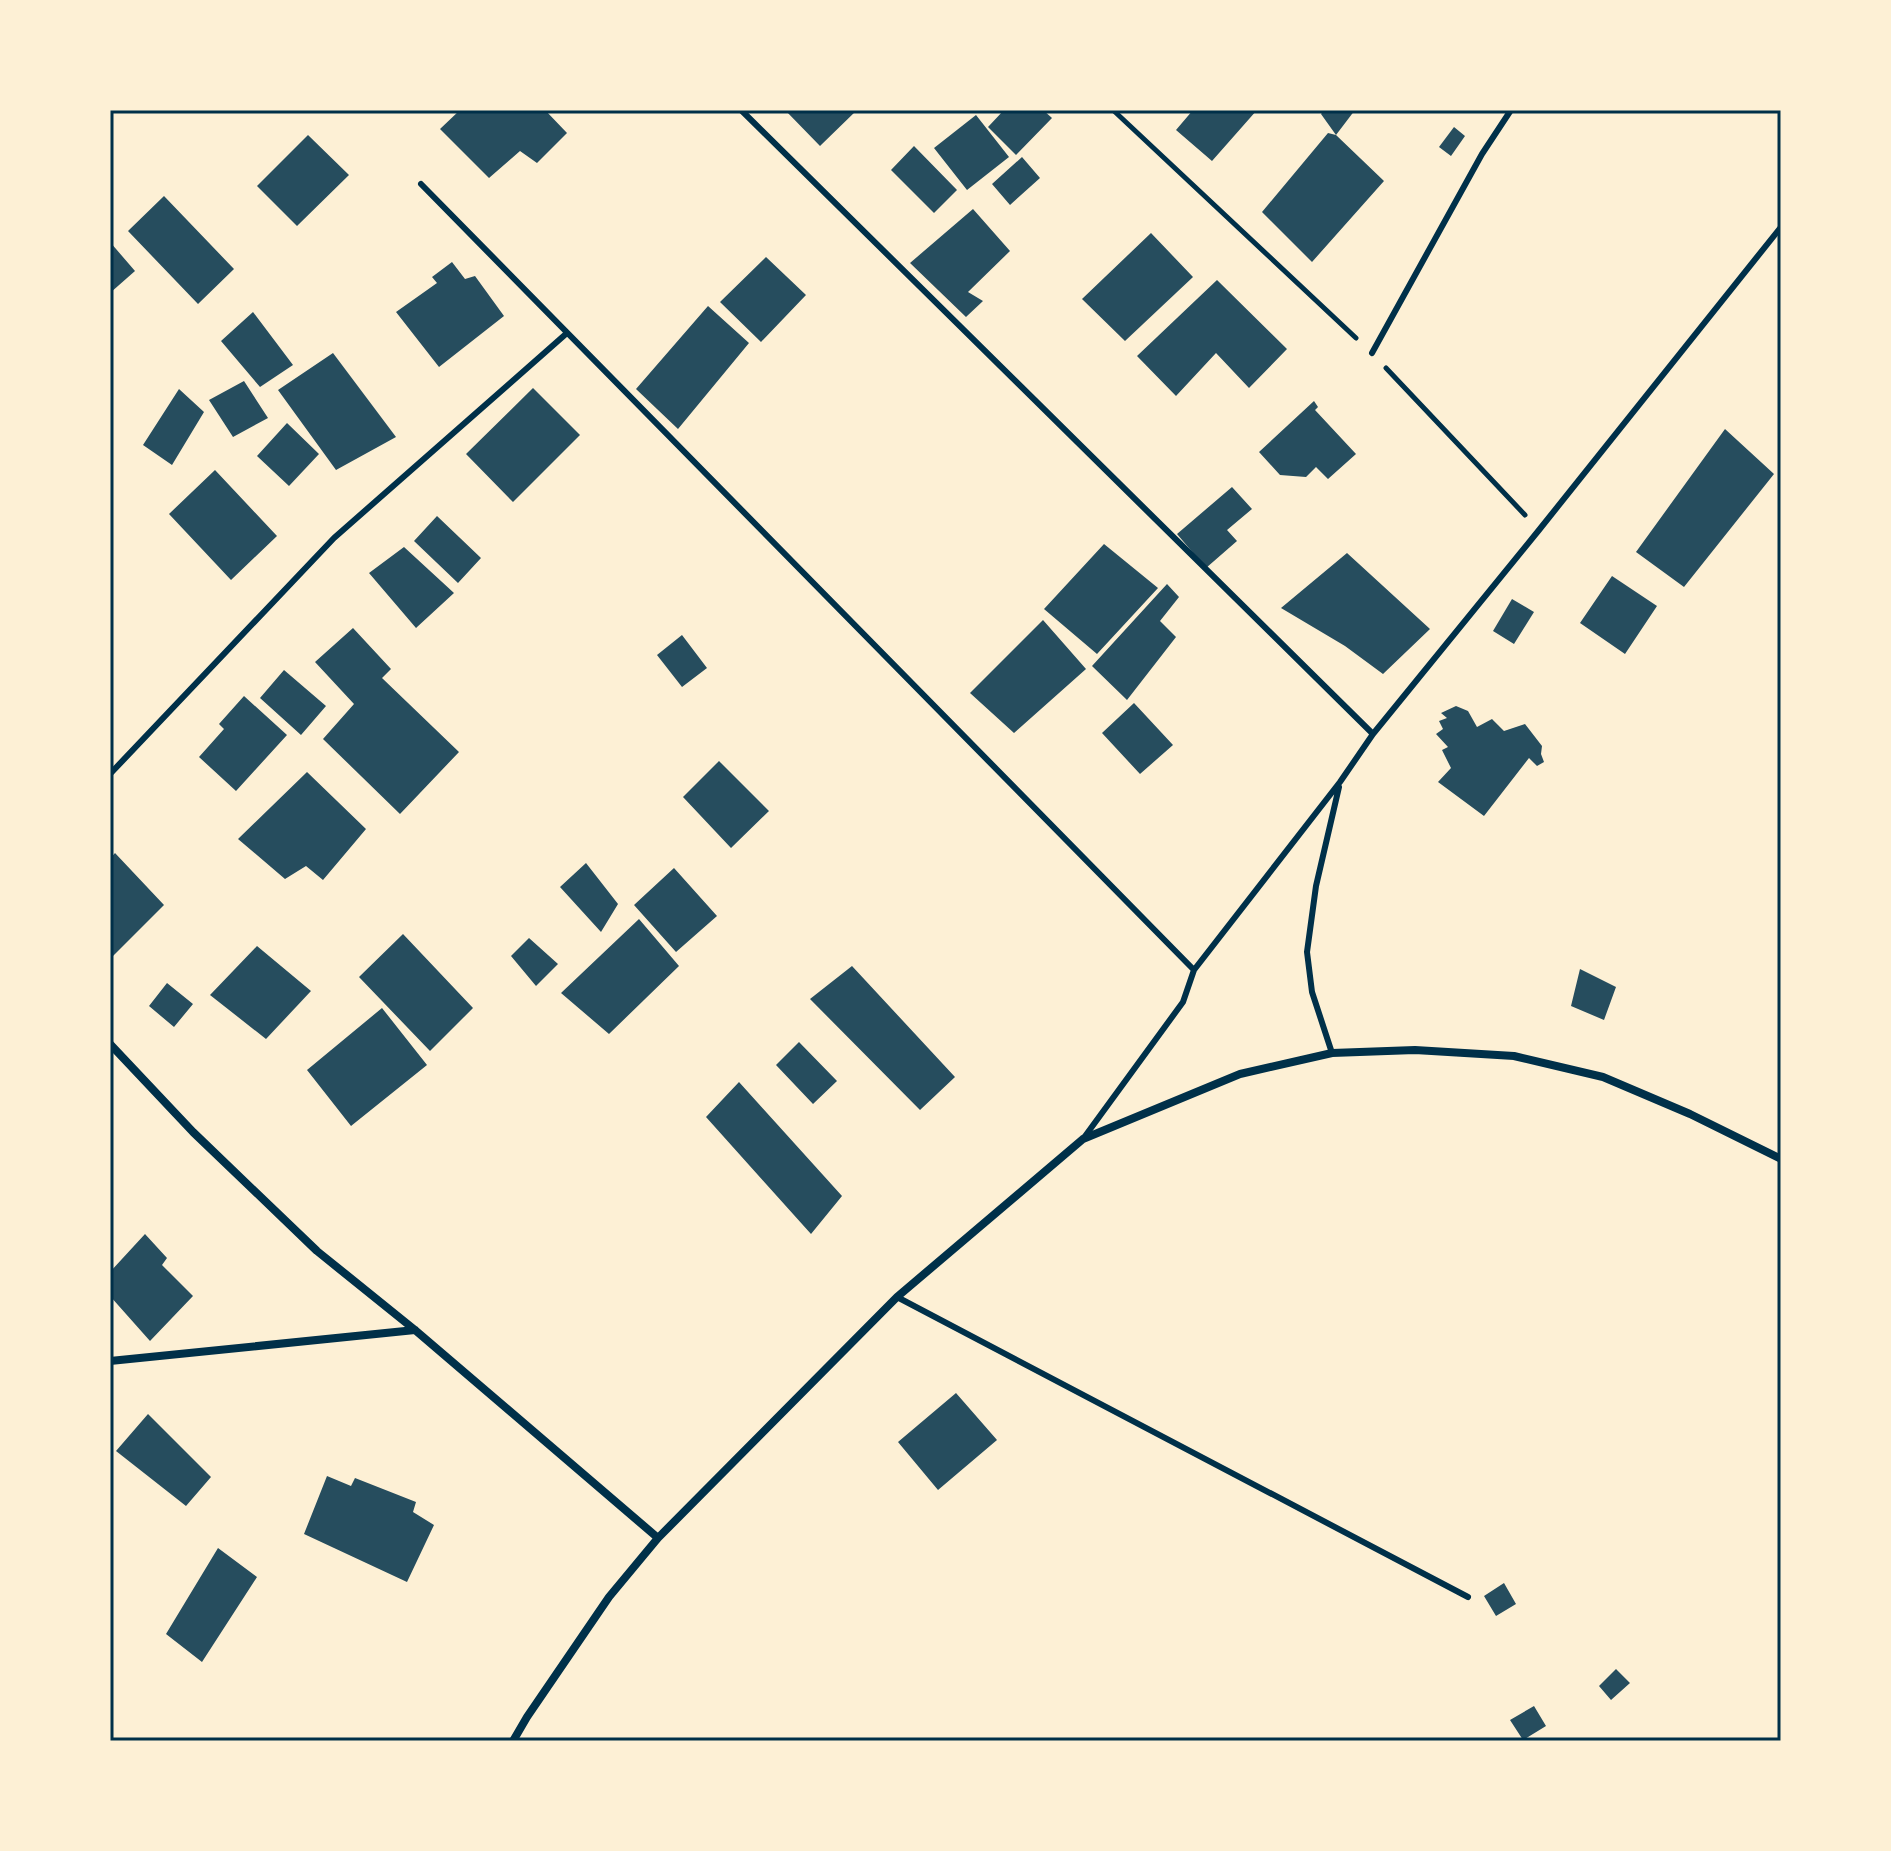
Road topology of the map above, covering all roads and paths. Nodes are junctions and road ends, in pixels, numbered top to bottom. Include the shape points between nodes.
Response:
1 (741, 110) edge
2 (1113, 110) edge
3 (1511, 110) edge
4 (421, 184) dead end
5 (1781, 227) edge
6 (567, 333) junction
7 (1372, 353) junction
8 (1539, 530) junction
9 (1373, 734) junction
10 (110, 774) edge
11 (1340, 782) junction
12 (1194, 970) junction
13 (110, 1044) edge
14 (1332, 1053) junction
15 (1083, 1139) junction
16 (1781, 1159) edge
17 (897, 1297) junction
18 (415, 1330) junction
19 (110, 1361) edge
20 (658, 1538) junction
21 (1468, 1597) dead end
22 (513, 1741) edge

1 - 9 lane
2 - 7 path
3 - 7 lane
4 - 6 lane
5 - 8 lane
6 - 10 lane via 334,538
6 - 12 lane
7 - 8 path
8 - 9 lane
9 - 11 lane
11 - 12 lane
11 - 14 lane via 1307,952 1312,992
12 - 15 lane via 1183,1002
13 - 18 street via 317,1251
14 - 15 street via 1240,1074
14 - 16 street via 1415,1050 1514,1056 1603,1077
15 - 17 street
17 - 20 street
17 - 21 lane
18 - 19 street
18 - 20 street
20 - 22 street via 609,1597

